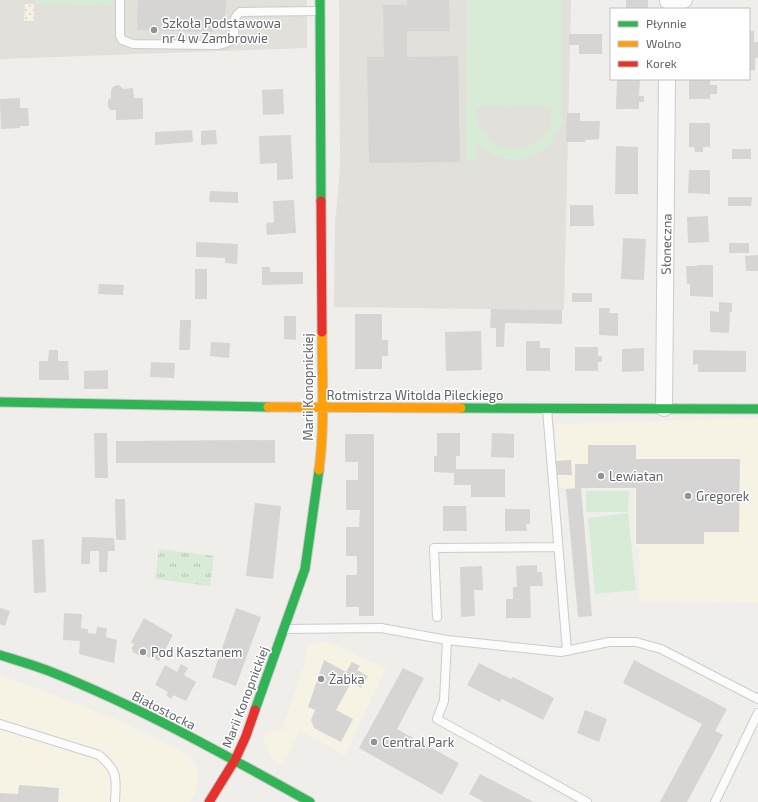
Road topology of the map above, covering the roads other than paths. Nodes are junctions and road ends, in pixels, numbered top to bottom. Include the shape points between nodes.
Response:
1 (120, 0) edge
2 (320, 0) edge
3 (684, 0) edge
4 (668, 3) edge
5 (320, 11) junction
6 (667, 80) edge
7 (0, 402) edge
8 (322, 408) junction
9 (547, 408) junction
10 (664, 408) junction
11 (758, 409) edge
12 (558, 547) junction
13 (437, 617) dead end
14 (284, 629) junction
15 (447, 640) junction
16 (567, 651) junction
17 (0, 655) edge
18 (758, 699) edge
19 (758, 713) edge
20 (0, 724) edge
21 (235, 760) junction
22 (115, 802) edge
23 (209, 802) edge
24 (310, 802) edge
25 (587, 802) edge
26 (715, 802) edge

1 - 5 lane via 120,36 122,40 133,44 218,45 232,41 234,18 240,12
2 - 5 street, Marii Konopnickiej
3 - 4 street
5 - 8 street, Marii Konopnickiej
6 - 10 street, Słoneczna
7 - 8 street, Rotmistrza Witolda Pileckiego
8 - 9 street, Rotmistrza Witolda Pileckiego
8 - 14 street, Marii Konopnickiej via 321,456 305,569
9 - 10 street, Rotmistrza Witolda Pileckiego
9 - 12 lane
10 - 11 street, Rotmistrza Witolda Pileckiego
12 - 13 lane via 434,548
12 - 16 lane
14 - 15 lane via 381,628
14 - 21 street, Marii Konopnickiej
15 - 16 lane
15 - 25 lane via 444,701 437,719
16 - 18 lane via 609,642 636,642 662,649
17 - 21 street, Białostocka via 110,696
19 - 26 lane
20 - 22 lane via 99,755 110,765 116,778
21 - 23 street, Marii Konopnickiej
21 - 24 street, Białostocka

